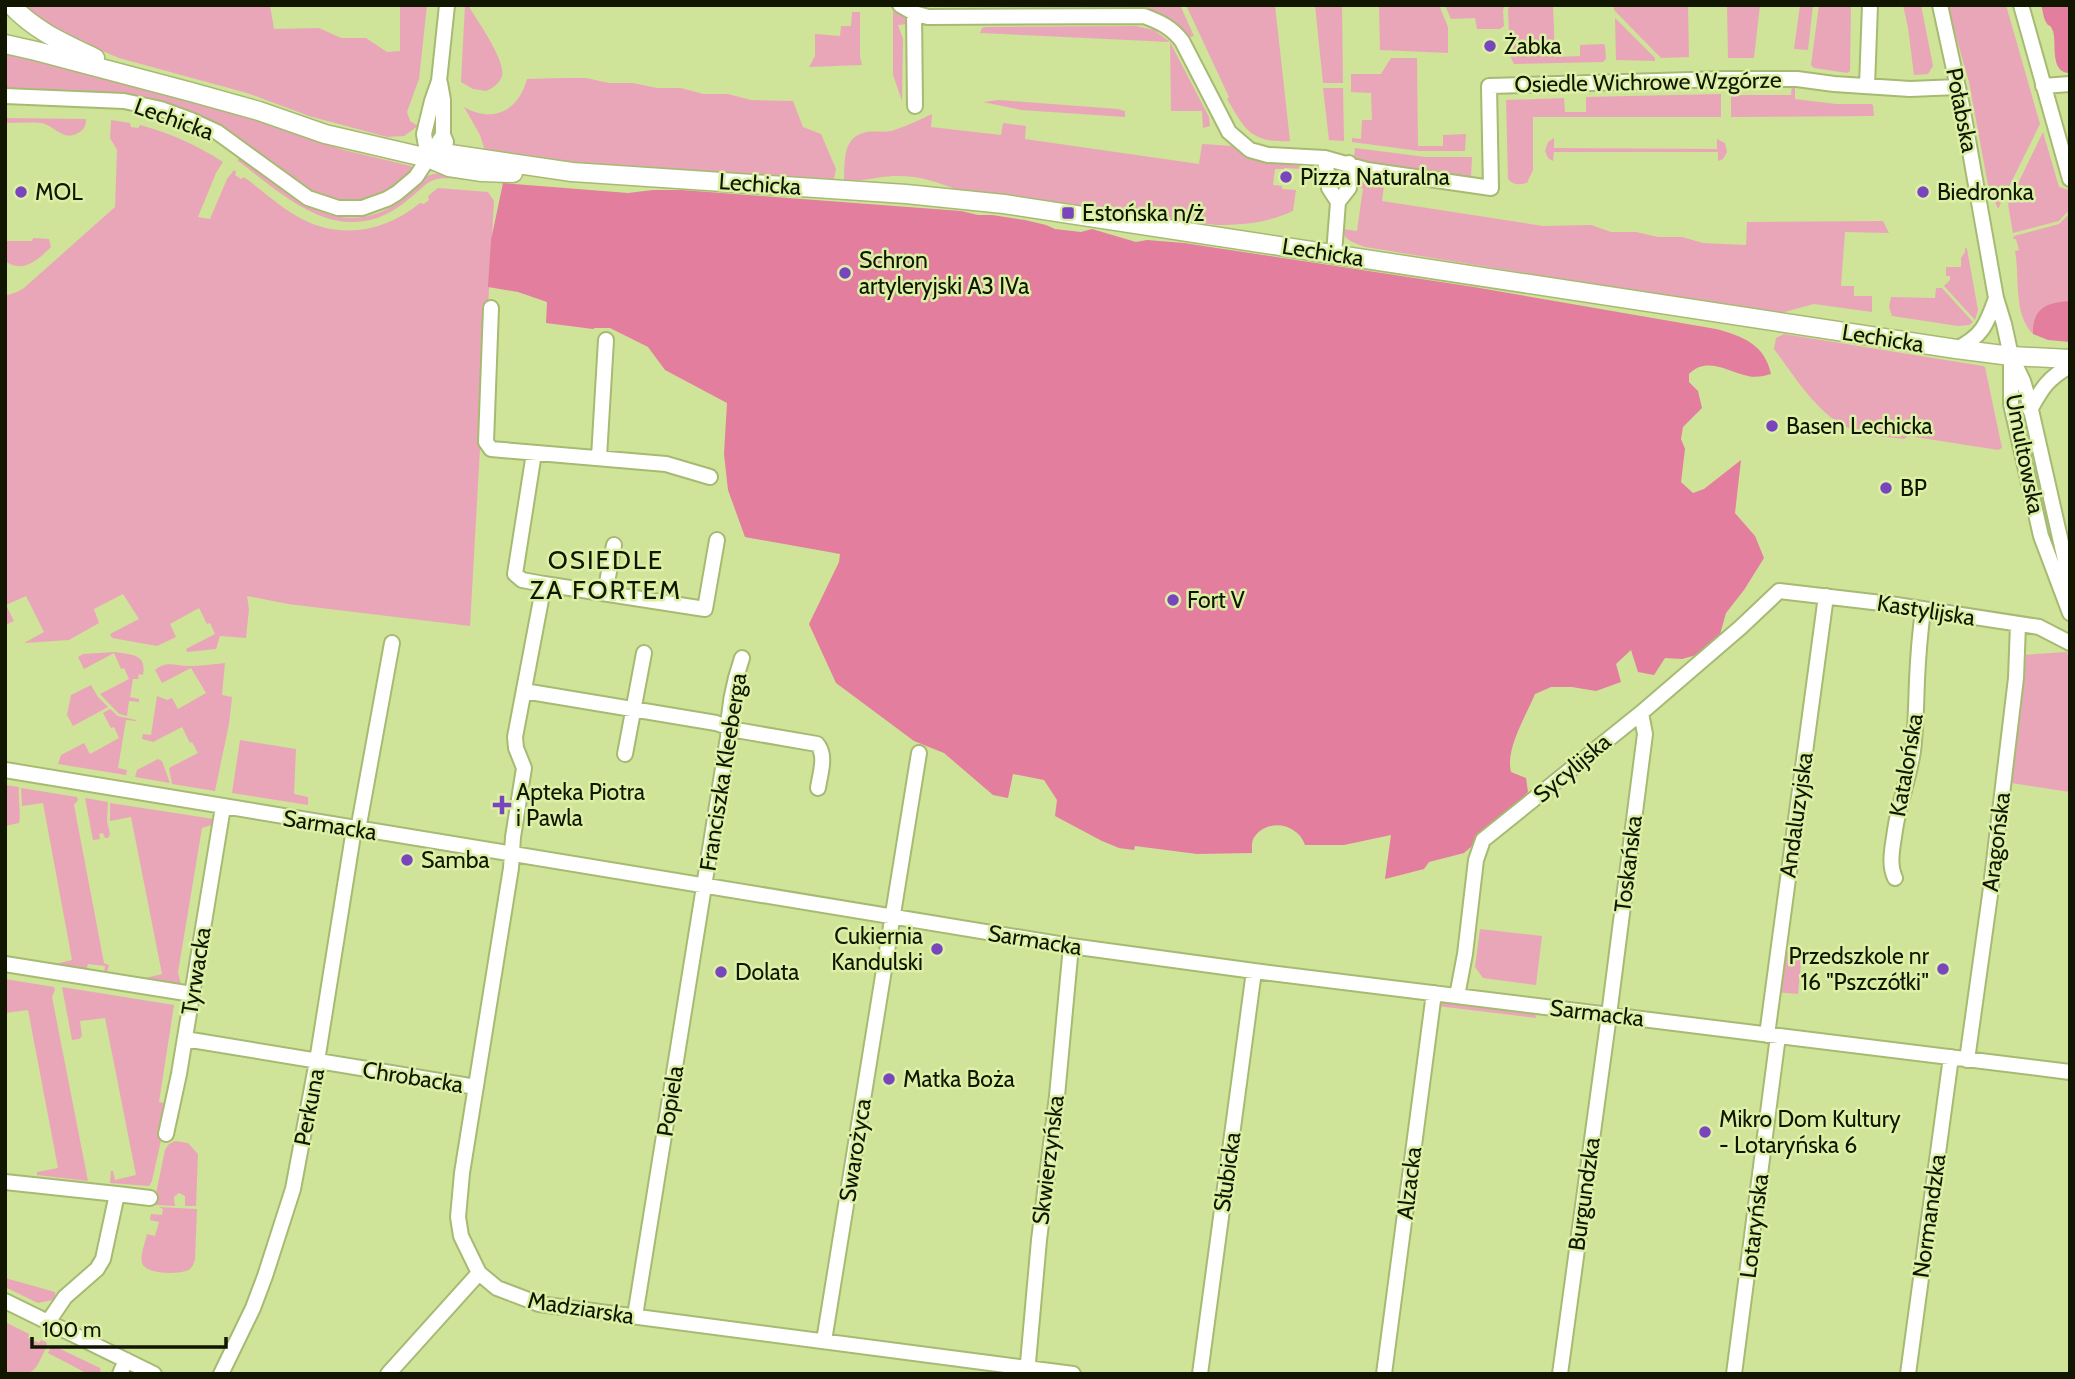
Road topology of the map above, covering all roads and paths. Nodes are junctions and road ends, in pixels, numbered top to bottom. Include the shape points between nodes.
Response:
1 (11, 5) edge
2 (447, 5) edge
3 (900, 5) edge
4 (1870, 5) edge
5 (1940, 5) edge
6 (2021, 5) edge
7 (914, 13) junction
8 (5, 44) edge
9 (140, 79) junction
10 (439, 81) junction
11 (2070, 84) edge
12 (1867, 86) junction
13 (2043, 86) junction
14 (1958, 87) junction
15 (5, 96) edge
16 (915, 106) dead end
17 (443, 135) junction
18 (450, 154) junction
19 (428, 158) junction
20 (1325, 158) junction
21 (1349, 163) junction
22 (572, 172) junction
23 (2070, 179) edge
24 (1338, 202) junction
25 (1334, 254) junction
26 (1996, 298) junction
27 (491, 308) dead end
28 (606, 340) dead end
29 (1956, 349) junction
30 (2011, 356) junction
31 (2070, 359) edge
32 (2070, 366) edge
33 (2031, 410) junction
34 (534, 453) junction
35 (599, 457) junction
36 (710, 477) dead end
37 (716, 540) dead end
38 (614, 545) dead end
39 (2070, 582) edge
40 (544, 584) junction
41 (1779, 591) joint
42 (605, 593) junction
43 (1826, 596) junction
44 (1923, 610) junction
45 (2070, 614) edge
46 (2018, 624) junction
47 (392, 643) dead end
48 (2070, 643) edge
49 (644, 653) dead end
50 (742, 657) dead end
51 (524, 691) junction
52 (632, 709) junction
53 (1641, 713) junction
54 (728, 727) junction
55 (919, 753) dead end
56 (625, 754) dead end
57 (5, 770) edge
58 (818, 788) dead end
59 (223, 807) junction
60 (356, 829) junction
61 (512, 855) junction
62 (1895, 878) dead end
63 (705, 886) junction
64 (893, 917) junction
65 (1071, 946) junction
66 (5, 964) edge
67 (1254, 971) junction
68 (1434, 993) junction
69 (192, 994) junction
70 (1457, 996) junction
71 (1609, 1015) junction
72 (1773, 1035) junction
73 (185, 1039) junction
74 (1951, 1057) junction
75 (1967, 1059) junction
76 (317, 1061) junction
77 (2070, 1072) edge
78 (476, 1087) junction
79 (166, 1134) dead end
80 (5, 1182) edge
81 (117, 1194) junction
82 (150, 1198) dead end
83 (479, 1273) junction
84 (5, 1301) edge
85 (635, 1316) junction
86 (48, 1322) junction
87 (824, 1341) junction
88 (123, 1367) edge
89 (1027, 1371) edge
90 (154, 1374) edge
91 (221, 1374) edge
92 (388, 1374) edge
93 (1073, 1374) edge
94 (1199, 1374) edge
95 (1384, 1374) edge
96 (1560, 1374) edge
97 (1734, 1374) edge
98 (1908, 1374) edge

1 - 9 main road via 46,35
2 - 10 street
3 - 7 street
4 - 12 street
5 - 14 street, Połabska
6 - 13 street
7 - 16 street
7 - 20 street via 953,18 1122,15 1153,19 1182,41 1229,132 1239,142 1268,155
8 - 9 main road, Lechicka
9 - 19 main road, Lechicka via 325,134
10 - 17 street
10 - 19 street via 424,134
11 - 13 street
12 - 14 street, Osiedle Wichrowe Wzgórze
12 - 21 street, Osiedle Wichrowe Wzgórze via 1797,79 1489,86 1491,188 1367,170
13 - 23 street
14 - 26 street, Połabska
15 - 19 street, Lechicka via 124,101 161,109 216,132 308,198 338,208 362,208 387,199 415,177
17 - 18 street
17 - 19 street
18 - 19 main road, Lechicka
18 - 22 main road, Lechicka
19 - 22 main road, Lechicka via 482,172
20 - 21 street
20 - 24 street via 1329,188
21 - 24 street via 1349,188
22 - 25 main road, Lechicka via 1004,204
24 - 25 street
25 - 29 main road, Lechicka
26 - 29 street via 1982,332
26 - 30 street, Połabska
27 - 34 street via 486,442 491,449
28 - 35 street
29 - 30 main road, Lechicka
30 - 31 main road, Lechicka
30 - 33 street, Umultowska
30 - 45 street, Umultowska via 2011,404 2041,536
32 - 33 street via 2040,390
33 - 39 street, Umultowska
34 - 35 street
34 - 40 street via 515,574
35 - 36 street via 666,464
37 - 42 street via 705,609
38 - 42 street
40 - 42 street
40 - 51 street
41 - 43 street, Kastylijska
41 - 53 street, Sycylijska
43 - 44 street, Kastylijska
43 - 72 street, Andaluzyjska
44 - 46 street, Kastylijska
44 - 62 street, Katalońska via 1913,752 1892,851
46 - 48 street, Kastylijska via 2039,627
46 - 75 street, Aragońska via 2016,678
47 - 60 street, Perkuna
49 - 52 street
50 - 54 street, Franciszka Kleeberga via 733,684
51 - 52 street
51 - 61 street via 515,742 524,768
52 - 54 street
52 - 56 street
53 - 70 street, Sycylijska via 1483,840 1476,860
53 - 71 street, Toskańska via 1645,734
54 - 58 street via 817,744 822,754
54 - 63 street, Franciszka Kleeberga
55 - 64 street, Swarożyca
57 - 59 street, Sarmacka via 80,789
59 - 60 street, Sarmacka
59 - 69 street, Tyrwacka
60 - 61 street, Sarmacka
60 - 76 street, Perkuna
61 - 63 street, Sarmacka
61 - 78 street
63 - 64 street, Sarmacka
63 - 85 street, Popiela
64 - 65 street, Sarmacka
64 - 87 street, Swarożyca
65 - 67 street, Sarmacka
65 - 89 street, Skwierzyńska
66 - 69 street
67 - 68 street, Sarmacka
67 - 94 street, Słubicka
68 - 70 street, Sarmacka
68 - 95 street, Alzacka
69 - 73 street, Tyrwacka
70 - 71 street, Sarmacka
71 - 72 street, Sarmacka
71 - 96 street, Burgundzka
72 - 74 street, Sarmacka
72 - 97 street, Lotaryńska
73 - 76 street, Chrobacka
73 - 79 street, Tyrwacka
74 - 75 street, Sarmacka
74 - 98 street, Normandzka
75 - 77 street, Sarmacka
76 - 78 street, Chrobacka
76 - 91 street, Perkuna via 286,1216 253,1308
78 - 83 street via 458,1217 461,1236
80 - 81 street
81 - 82 street
81 - 86 street via 103,1259 65,1297
83 - 85 street, Madziarska via 497,1288 539,1304
83 - 92 street
84 - 86 street
85 - 87 street, Madziarska
86 - 88 street
87 - 89 street, Madziarska
88 - 90 street
89 - 93 street, Madziarska

